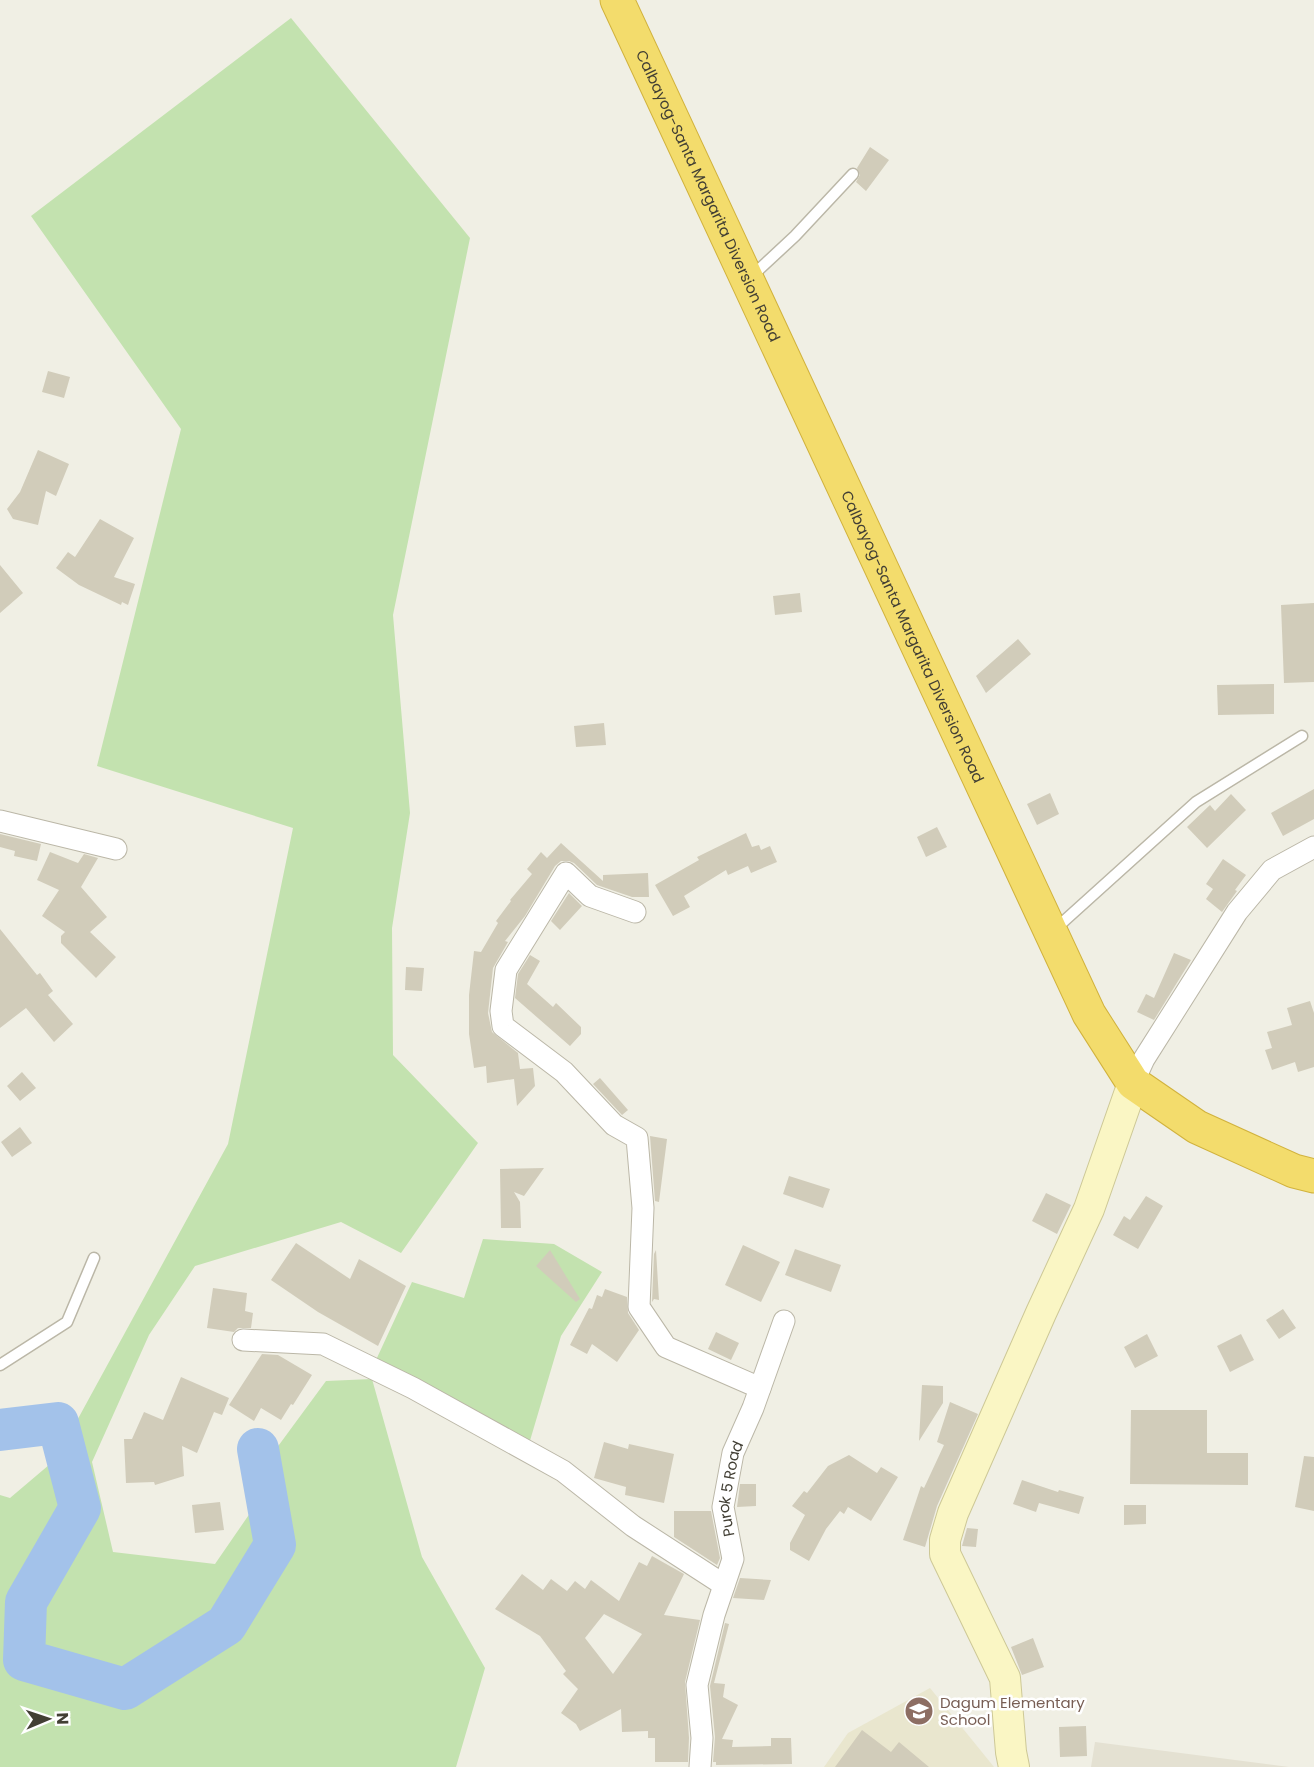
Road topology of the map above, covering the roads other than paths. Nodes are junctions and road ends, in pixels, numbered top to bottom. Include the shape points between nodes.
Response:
1 (617, 0) edge
2 (853, 174) dead end
3 (749, 279) junction
4 (1302, 736) dead end
5 (0, 821) edge
6 (1314, 847) edge
7 (116, 849) dead end
8 (635, 912) dead end
9 (1051, 933) junction
10 (1133, 1083) junction
11 (1314, 1176) edge
12 (94, 1258) dead end
13 (784, 1322) dead end
14 (243, 1340) dead end
15 (0, 1365) edge
16 (760, 1388) junction
17 (724, 1585) junction
18 (700, 1767) edge
19 (1014, 1767) edge

1 - 3 highway, Calbayog-Santa Margarita Diversion Road
2 - 3 lane
3 - 9 highway, Calbayog-Santa Margarita Diversion Road
4 - 9 lane via 1196,802
5 - 7 street
6 - 10 street via 1272,870 1238,912 1144,1059
8 - 16 street via 590,896 566,873 506,970 503,1026 564,1072 614,1125 637,1138 643,1208 639,1307 666,1347
9 - 10 highway, Calbayog-Santa Margarita Diversion Road via 1089,1014
10 - 11 highway, Calbayog-Santa Margarita Diversion Road via 1197,1127 1294,1171
10 - 19 street via 1089,1209 953,1513 945,1540 945,1554 1005,1678
12 - 15 lane via 67,1322
13 - 16 street, Purok 5 Road
14 - 17 street via 323,1344 413,1388 563,1471 633,1526
16 - 17 street, Purok 5 Road via 733,1453 729,1474 723,1507 733,1559
17 - 18 street, Purok 5 Road via 697,1685 702,1738

